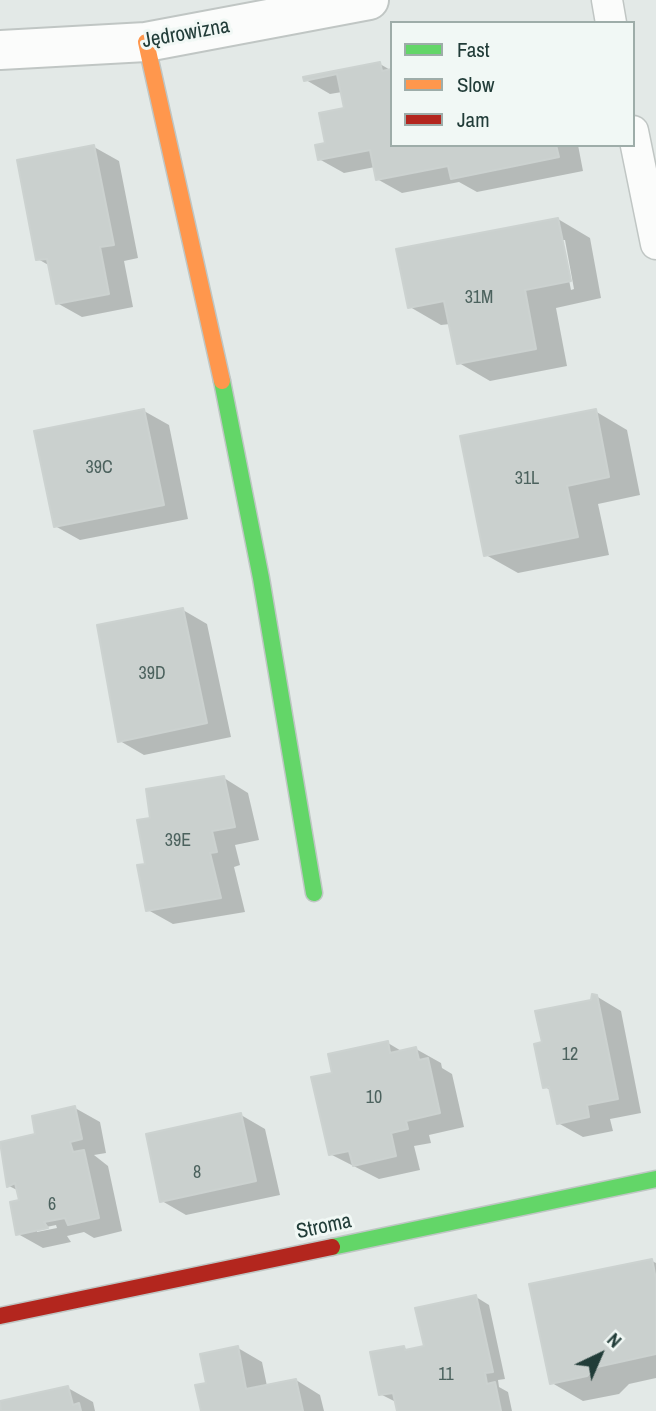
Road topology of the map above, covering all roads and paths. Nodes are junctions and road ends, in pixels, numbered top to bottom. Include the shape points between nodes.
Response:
1 (369, 0) edge
2 (607, 0) edge
3 (611, 21) edge
4 (146, 42) junction
5 (0, 50) edge
6 (635, 141) edge
7 (656, 244) edge
8 (314, 893) dead end
9 (656, 1179) edge
10 (0, 1316) edge

1 - 4 street, Jędrowizna
2 - 3 lane
4 - 5 street, Jędrowizna
4 - 8 street via 214,339 261,578
6 - 7 lane
9 - 10 street, Stroma

